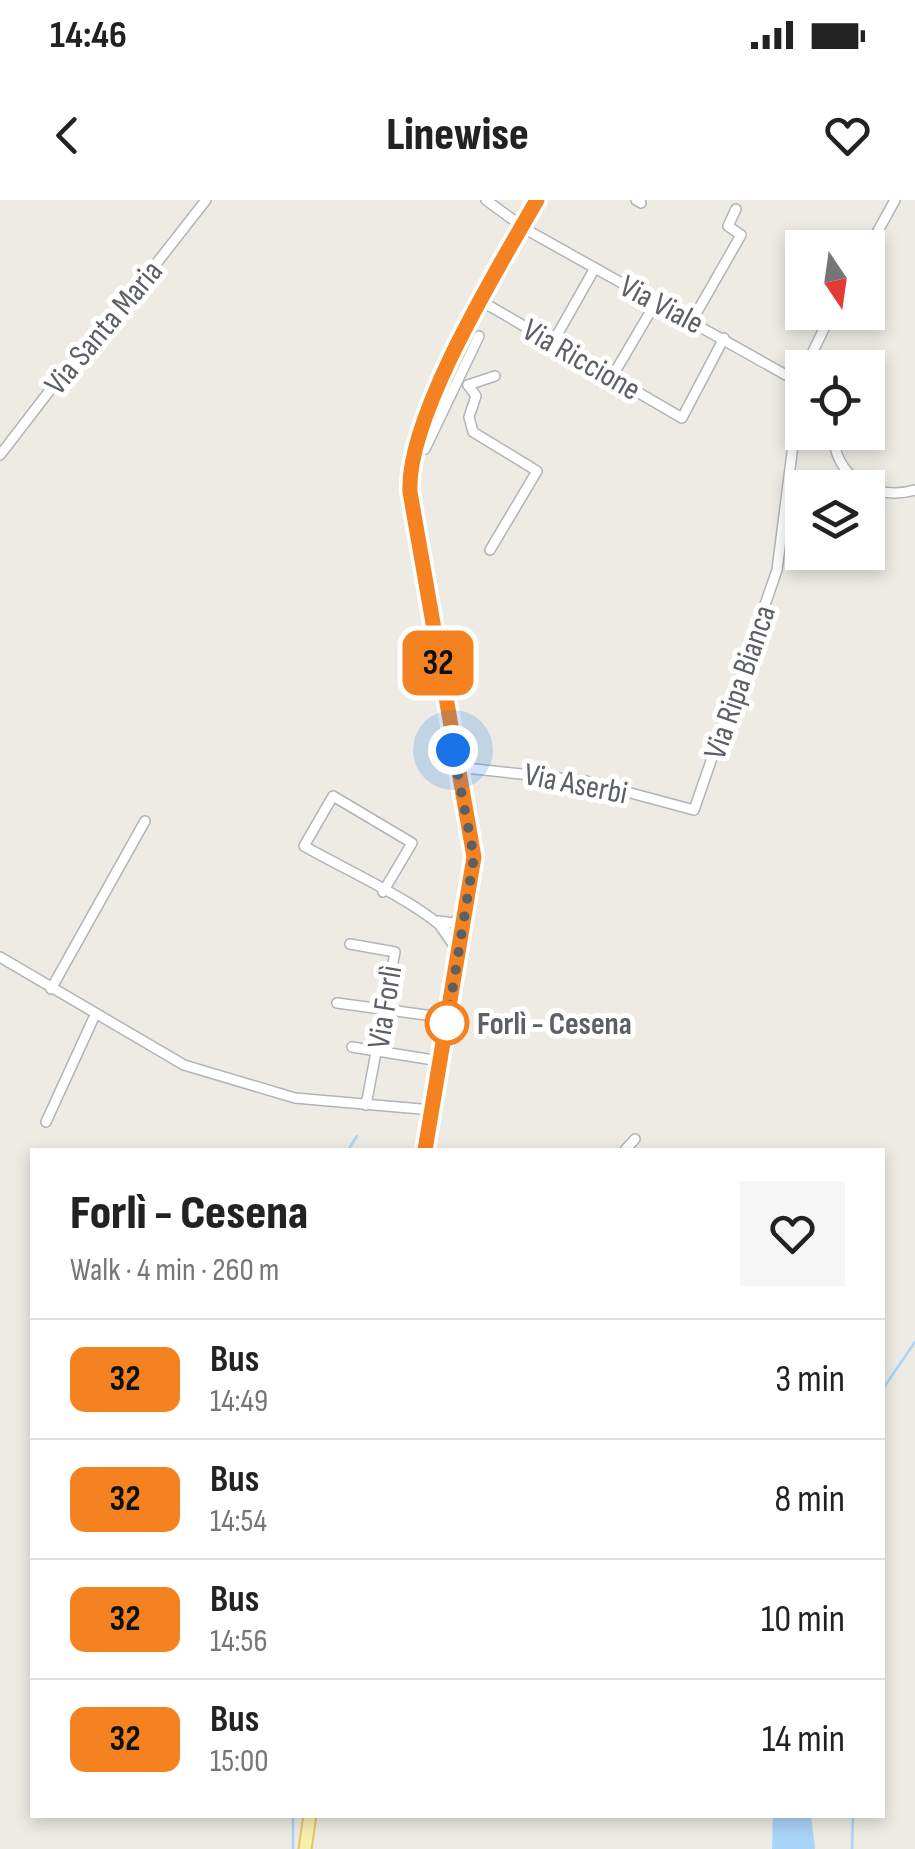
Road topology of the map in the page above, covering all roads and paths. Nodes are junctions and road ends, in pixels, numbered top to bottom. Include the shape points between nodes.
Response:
1 (206, 200) edge
2 (486, 200) edge
3 (537, 200) edge
4 (895, 200) edge
5 (736, 209) dead end
6 (522, 227) junction
7 (878, 230) edge
8 (595, 268) junction
9 (481, 301) junction
10 (656, 302) junction
11 (693, 320) junction
12 (479, 336) dead end
13 (724, 338) junction
14 (554, 342) junction
15 (785, 371) edge
16 (494, 376) dead end
17 (612, 377) junction
18 (450, 380) junction
19 (468, 385) junction
20 (425, 449) dead end
21 (793, 450) edge
22 (835, 450) edge
23 (0, 455) edge
24 (915, 490) edge
25 (490, 550) dead end
26 (456, 767) junction
27 (694, 810) joint
28 (145, 821) dead end
29 (383, 892) junction
30 (468, 911) junction
31 (437, 920) junction
32 (350, 944) dead end
33 (460, 949) junction
34 (0, 958) edge
35 (51, 988) junction
36 (337, 1003) dead end
37 (384, 1011) junction
38 (96, 1015) junction
39 (448, 1018) junction
40 (352, 1047) dead end
41 (377, 1051) junction
42 (440, 1061) junction
43 (366, 1106) junction
44 (432, 1110) junction
45 (46, 1122) dead end
46 (634, 1138) dead end
47 (425, 1148) edge
48 (626, 1148) edge
49 (309, 1818) edge
50 (304, 1849) edge

1 - 23 street, Via Santa Maria
2 - 6 street
3 - 6 main road
4 - 7 street
5 - 11 street via 728,226 741,235
6 - 8 street, Via Viale
6 - 9 main road
8 - 10 street, Via Viale
8 - 14 street
9 - 14 street, Via Riccione
9 - 18 main road
10 - 11 street, Via Viale
10 - 17 street
11 - 13 street, Via Viale
12 - 18 street
13 - 15 street, Via Viale
13 - 17 street, Via Riccione via 682,418
14 - 17 street, Via Riccione
16 - 19 street
18 - 19 street
18 - 20 street
18 - 26 main road via 416,437 409,469
19 - 25 street via 476,396 473,432 537,471
21 - 27 street, Via Ripa Bianca via 777,570
22 - 24 street via 837,462 876,492
26 - 27 street, Via Aserbi via 586,781
26 - 30 main road via 474,848
28 - 35 street
29 - 29 street via 304,846 333,796 412,842
29 - 31 street
30 - 31 street via 453,923
30 - 33 main road
31 - 33 street
32 - 37 street, Via Forlì via 395,952
33 - 39 main road
34 - 35 street
35 - 38 street
36 - 37 street
37 - 39 street
37 - 41 street, Via Forlì
38 - 43 street via 184,1065 294,1098
38 - 45 street
39 - 42 main road
40 - 41 street
41 - 42 street
41 - 43 street, Via Forlì
42 - 44 main road
43 - 44 street
44 - 47 main road
46 - 48 street
49 - 50 main road

